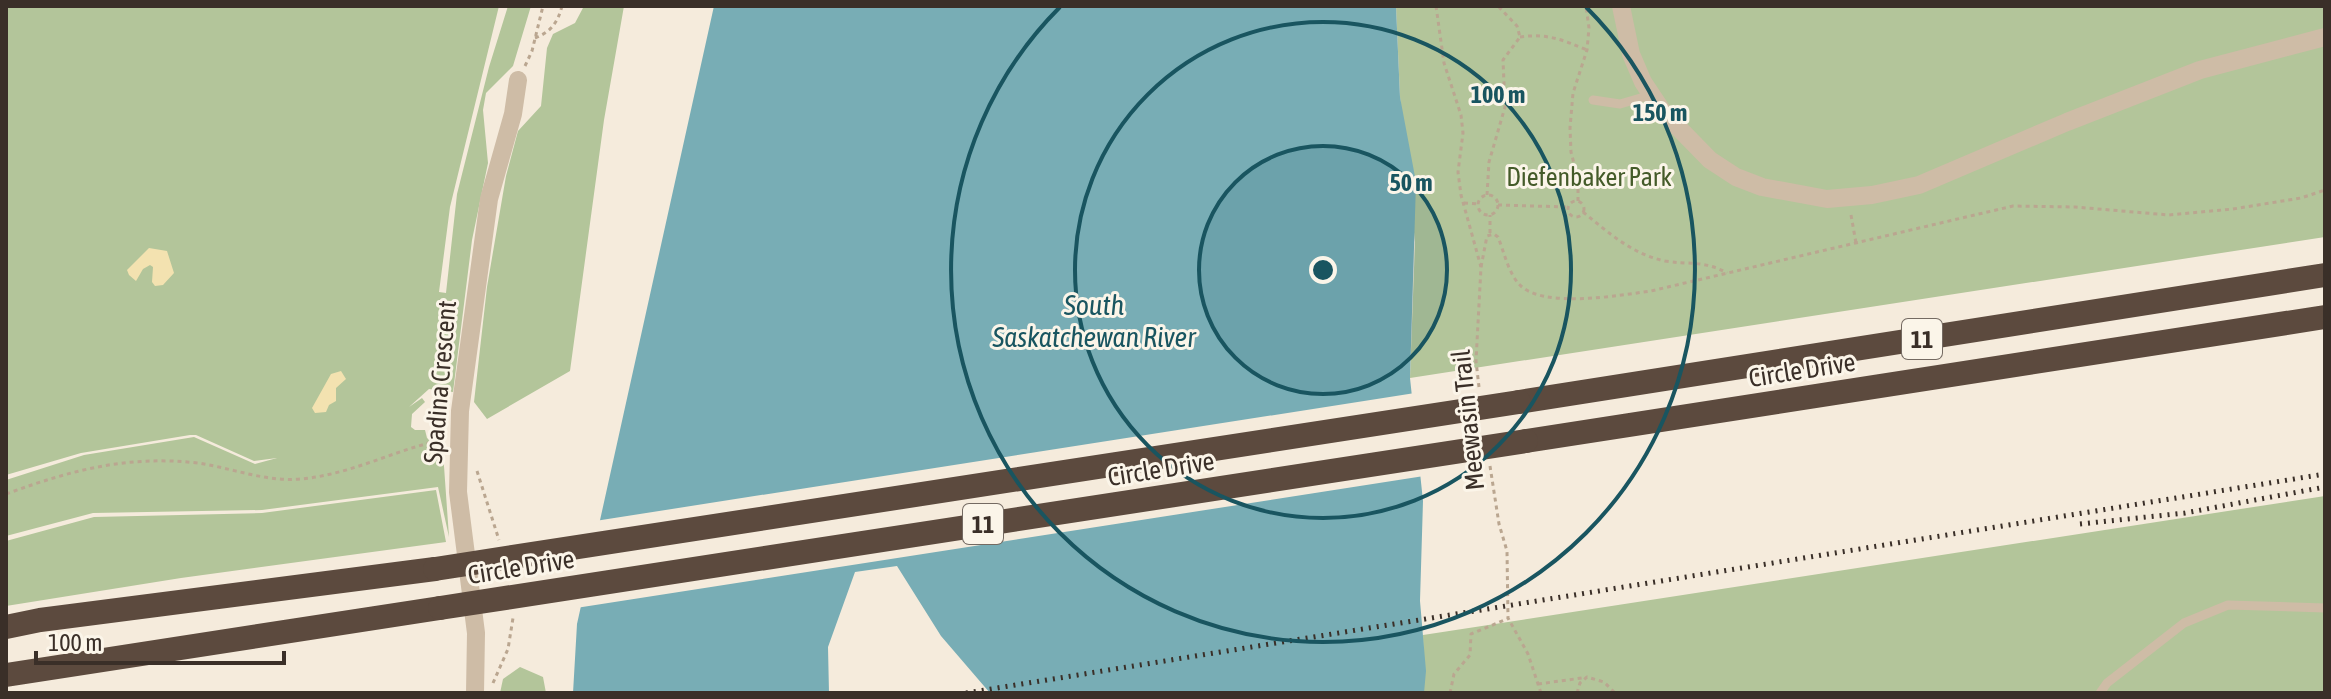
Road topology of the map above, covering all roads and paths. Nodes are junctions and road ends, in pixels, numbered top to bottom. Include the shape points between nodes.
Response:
1 (543, 6) edge
2 (562, 6) edge
3 (1436, 6) edge
4 (1498, 6) edge
5 (1586, 6) edge
6 (1621, 6) edge
7 (1520, 37) junction
8 (2325, 37) edge
9 (535, 38) junction
10 (1587, 50) junction
11 (518, 80) joint
12 (1651, 95) junction
13 (1593, 100) dead end
14 (2325, 190) edge
15 (1487, 195) junction
16 (1848, 198) junction
17 (1578, 201) junction
18 (1464, 203) junction
19 (1478, 204) junction
20 (1498, 205) junction
21 (1568, 207) junction
22 (1583, 212) junction
23 (1490, 215) junction
24 (1490, 233) junction
25 (1856, 243) junction
26 (1481, 267) junction
27 (1727, 273) junction
28 (2325, 275) edge
29 (2325, 317) edge
30 (1480, 390) dead end
31 (460, 411) junction
32 (458, 439) junction
33 (432, 442) junction
34 (1490, 463) dead end
35 (477, 469) dead end
36 (6, 494) edge
37 (502, 552) dead end
38 (2325, 608) edge
39 (513, 614) dead end
40 (1508, 618) junction
41 (6, 627) edge
42 (6, 675) edge
43 (1583, 678) junction
44 (1538, 684) junction
45 (483, 691) edge
46 (1450, 693) edge
47 (1541, 693) edge
48 (1577, 693) edge
49 (1615, 693) edge
50 (2100, 693) edge

1 - 9 path
2 - 9 path via 558,20
3 - 18 path, Meewasin Trail via 1444,63 1461,115 1458,172
4 - 7 path
5 - 10 path
6 - 12 street via 1631,54
7 - 10 path via 1556,37
7 - 15 path via 1503,60 1505,107 1489,162
8 - 16 street via 2200,70 1919,185
9 - 11 path
10 - 17 path via 1573,93 1570,128
11 - 31 street, Spadina Crescent via 489,199
12 - 13 lane via 1620,104
12 - 16 street via 1710,160 1736,177 1762,187
14 - 25 path via 2233,209 2169,215 2013,206
15 - 19 path
15 - 20 path
16 - 25 path
17 - 21 path
17 - 22 path
18 - 19 path
18 - 26 path, Meewasin Trail
19 - 23 path
20 - 21 path
20 - 23 path
21 - 22 path via 1574,217
22 - 27 path via 1630,249 1667,261 1714,265
23 - 24 path
24 - 26 path
24 - 27 path via 1498,237 1518,284 1539,295 1590,299
25 - 27 path
26 - 30 path, Meewasin Trail via 1476,361
28 - 41 highway, Circle Drive / 11, bridge via 435,569
29 - 42 highway, Circle Drive / 11, bridge
31 - 32 street, Spadina Crescent
31 - 33 path via 434,422
32 - 33 path
32 - 45 street, Spadina Crescent via 458,492
33 - 36 path via 342,472 300,479 142,460 86,467
34 - 40 path, Meewasin Trail via 1507,551
35 - 37 path
38 - 50 lane via 2228,605 2184,623
39 - 45 path via 508,649
40 - 44 path, Meewasin Trail
40 - 46 path via 1471,634 1470,655 1454,674
43 - 44 path
43 - 48 path
43 - 49 path via 1597,678
44 - 47 path, Meewasin Trail

